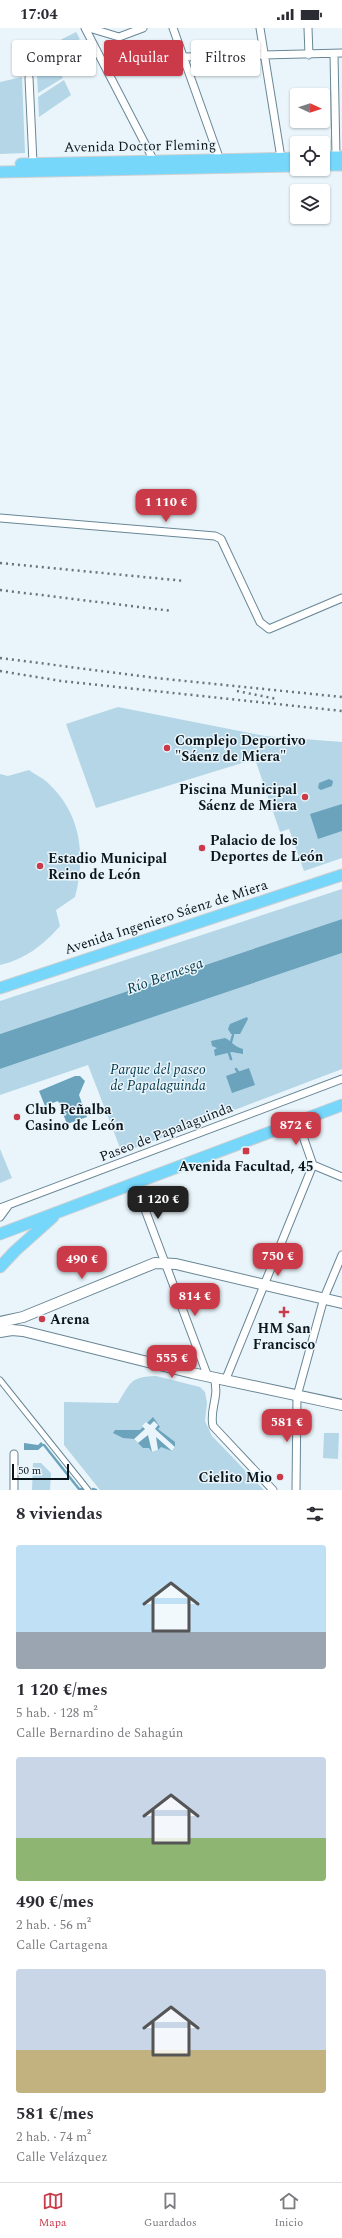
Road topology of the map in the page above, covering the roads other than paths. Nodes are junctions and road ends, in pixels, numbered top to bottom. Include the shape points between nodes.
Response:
1 (85, 28) edge
2 (89, 28) edge
3 (143, 28) edge
4 (173, 28) edge
5 (260, 28) edge
6 (308, 28) edge
7 (342, 53) edge
8 (309, 54) junction
9 (334, 54) junction
10 (265, 56) junction
11 (184, 57) junction
12 (30, 78) dead end
13 (281, 158) junction
14 (290, 158) edge
15 (330, 159) edge
16 (340, 160) edge
17 (154, 161) junction
18 (330, 163) edge
19 (0, 164) edge
20 (33, 164) junction
21 (218, 164) junction
22 (290, 164) edge
23 (290, 166) edge
24 (0, 172) edge
25 (0, 518) edge
26 (342, 598) edge
27 (342, 875) edge
28 (0, 988) edge
29 (342, 1079) edge
30 (342, 1105) edge
31 (298, 1122) junction
32 (313, 1165) junction
33 (342, 1177) edge
34 (135, 1183) junction
35 (10, 1204) junction
36 (0, 1208) edge
37 (58, 1212) junction
38 (0, 1217) edge
39 (0, 1234) edge
40 (342, 1255) edge
41 (4, 1259) edge
42 (164, 1263) junction
43 (0, 1267) edge
44 (265, 1284) junction
45 (324, 1298) junction
46 (342, 1302) edge
47 (23, 1317) junction
48 (0, 1322) edge
49 (23, 1330) junction
50 (0, 1332) edge
51 (211, 1377) junction
52 (0, 1380) edge
53 (225, 1380) junction
54 (297, 1396) junction
55 (342, 1405) edge
56 (14, 1454) dead end
57 (14, 1490) edge
58 (88, 1490) edge
59 (274, 1490) edge
60 (296, 1490) edge

1 - 17 street
2 - 3 street via 119,37
4 - 11 street
5 - 10 street
6 - 8 street
7 - 9 street
8 - 9 street
8 - 10 street
9 - 16 street
10 - 11 street
10 - 13 street
11 - 21 street
12 - 20 street
13 - 14 main road, Avenida Doctor Fleming
13 - 21 main road, Avenida Doctor Fleming
13 - 22 street, Avenida Doctor Fleming
15 - 16 main road
16 - 18 main road
17 - 20 main road, Avenida Doctor Fleming
17 - 21 main road, Avenida Doctor Fleming
19 - 20 main road, Avenida Doctor Fleming
21 - 23 main road, Avenida Doctor Fleming
21 - 24 main road, Avenida Doctor Fleming
25 - 26 street via 215,536 221,539 260,622 269,629
27 - 28 main road, Avenida Ingeniero Sáenz de Miera
29 - 35 street, Paseo de Papalaguinda
30 - 31 main road
31 - 32 street
31 - 34 main road
32 - 33 street
32 - 44 street
34 - 37 main road
34 - 42 street
35 - 36 street, Paseo de Papalaguinda
35 - 38 street
37 - 39 main road
37 - 41 main road
40 - 45 street
41 - 43 main road
42 - 44 main road
42 - 47 main road via 155,1263
42 - 51 street
44 - 45 main road
44 - 53 street
45 - 46 main road
45 - 54 street
47 - 48 main road
47 - 49 street
49 - 50 main road
49 - 51 main road
51 - 53 main road
51 - 59 street via 217,1389 213,1426
52 - 58 street
53 - 54 main road
54 - 55 main road
54 - 60 street
56 - 57 street

